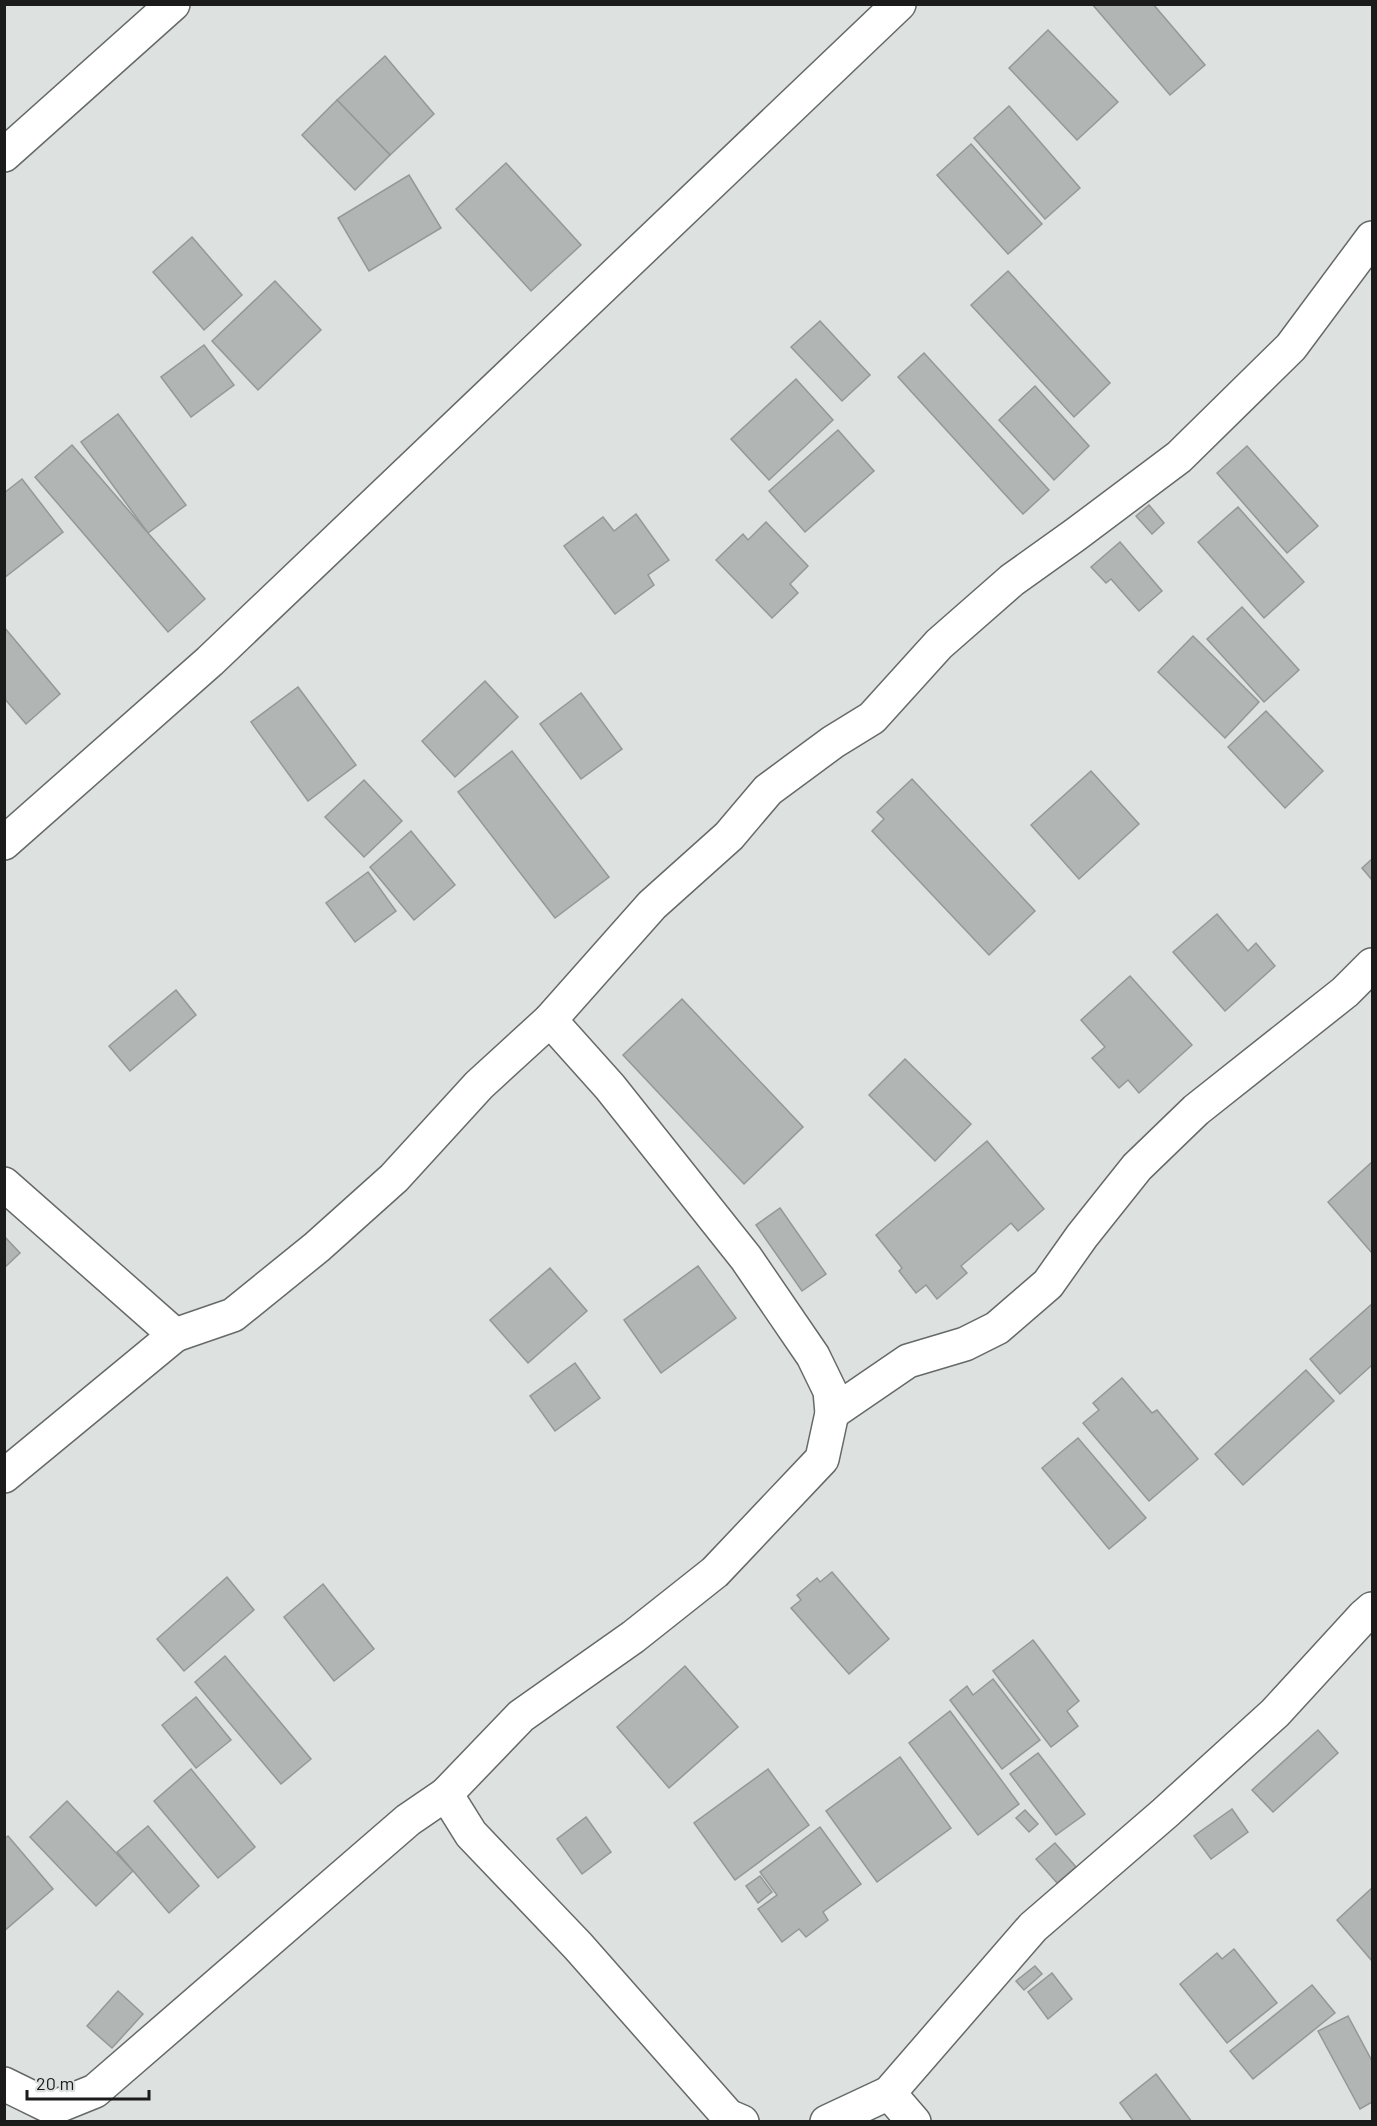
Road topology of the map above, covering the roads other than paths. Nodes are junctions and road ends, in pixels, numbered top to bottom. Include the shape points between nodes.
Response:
1 (172, 4) edge
2 (898, 4) edge
3 (4, 155) edge
4 (1372, 238) edge
5 (4, 843) edge
6 (1372, 965) edge
7 (550, 1020) junction
8 (4, 1184) edge
9 (175, 1335) junction
10 (832, 1413) junction
11 (4, 1476) edge
12 (1372, 1609) edge
13 (446, 1794) junction
14 (4, 2084) edge
15 (889, 2093) junction
16 (742, 2121) edge
17 (827, 2121) edge
18 (914, 2121) edge

1 - 3 street
2 - 5 street via 210,661
4 - 7 street via 1291,347 1179,458 1012,580 939,644 872,718 832,742 768,790 729,836 652,905
6 - 10 street via 1345,992 1196,1110 1137,1167 1048,1284 997,1328 965,1344 908,1361
7 - 9 street via 479,1084 394,1179 317,1247 233,1315
7 - 10 street via 610,1087 746,1258 813,1356 830,1391
8 - 9 street
9 - 11 street
10 - 13 street via 822,1460 716,1572 521,1716
12 - 15 street via 1275,1713 1033,1927
13 - 14 street via 408,1820 94,2091 53,2108
13 - 16 street via 471,1834 578,1946 728,2116
15 - 17 street
15 - 18 street

